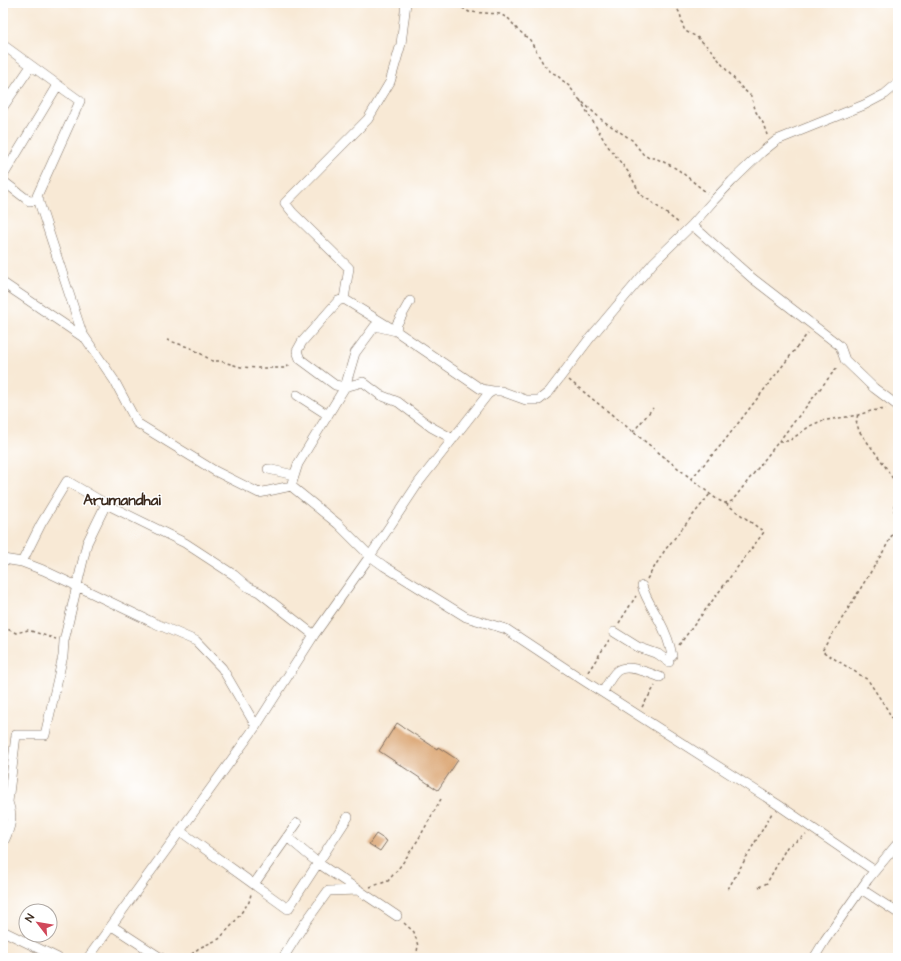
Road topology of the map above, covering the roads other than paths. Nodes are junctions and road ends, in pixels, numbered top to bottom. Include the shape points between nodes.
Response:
1 (406, 3) edge
2 (3, 45) edge
3 (31, 66) junction
4 (898, 84) edge
5 (58, 85) junction
6 (3, 107) edge
7 (3, 176) edge
8 (3, 181) edge
9 (39, 200) junction
10 (692, 225) junction
11 (3, 283) edge
12 (344, 299) junction
13 (410, 301) dead end
14 (396, 331) junction
15 (85, 338) junction
16 (345, 387) junction
17 (493, 391) junction
18 (297, 395) dead end
19 (898, 406) edge
20 (328, 415) junction
21 (453, 439) junction
22 (268, 468) dead end
23 (294, 475) junction
24 (291, 486) junction
25 (106, 504) junction
26 (370, 556) junction
27 (3, 559) edge
28 (22, 562) junction
29 (77, 586) junction
30 (642, 586) dead end
31 (614, 632) dead end
32 (314, 635) junction
33 (660, 677) road end
34 (603, 692) junction
35 (256, 726) junction
36 (348, 818) dead end
37 (297, 823) dead end
38 (180, 831) junction
39 (287, 837) junction
40 (3, 843) edge
41 (898, 843) edge
42 (318, 863) junction
43 (875, 871) junction
44 (254, 884) junction
45 (861, 889) junction
46 (359, 890) junction
47 (898, 913) edge
48 (397, 916) road end
49 (112, 926) junction
50 (3, 931) edge
51 (58, 958) edge
52 (88, 958) edge
53 (161, 958) edge
54 (283, 958) edge
55 (814, 958) edge

1 - 12 street via 401,44 390,82 368,119 285,203 349,268
2 - 3 street
3 - 5 street
3 - 6 street
4 - 10 street via 864,106 777,140 757,157
5 - 7 street
5 - 9 street via 80,101 37,196
8 - 9 street via 29,201
9 - 15 street
10 - 17 street via 654,262 590,338 549,392 539,400 526,400 501,391
10 - 19 street via 752,278 840,346 845,360 874,388
11 - 15 street
12 - 14 street
12 - 16 street via 338,302 297,351 300,359 335,385
13 - 14 street via 397,324
14 - 16 street via 375,326 355,353
14 - 17 street via 481,389
15 - 24 street via 114,380 137,423 259,493
16 - 20 street
16 - 21 street via 363,382
17 - 21 street
18 - 20 street
20 - 23 street
21 - 26 street via 419,482
22 - 23 street
23 - 24 street
24 - 26 street via 338,524
25 - 28 street via 67,480 40,524
25 - 29 street via 87,543
25 - 32 street via 191,547 258,592
26 - 32 street
26 - 34 street via 466,617 506,629
27 - 28 street
28 - 29 street
29 - 35 street via 196,641 222,668
29 - 40 street via 45,735 16,735 8,802 11,823
30 - 31 street via 666,634 670,659 638,647
32 - 35 street
33 - 34 street via 642,670 618,670
34 - 43 street via 777,804
35 - 38 street
36 - 42 street
37 - 39 street
38 - 44 street
38 - 49 street
39 - 42 street
39 - 44 street
41 - 43 street
42 - 44 street via 288,909
42 - 46 street
43 - 45 street
45 - 47 street
45 - 55 street
46 - 48 street
46 - 54 street via 328,891
49 - 52 street
49 - 53 street
50 - 51 street

